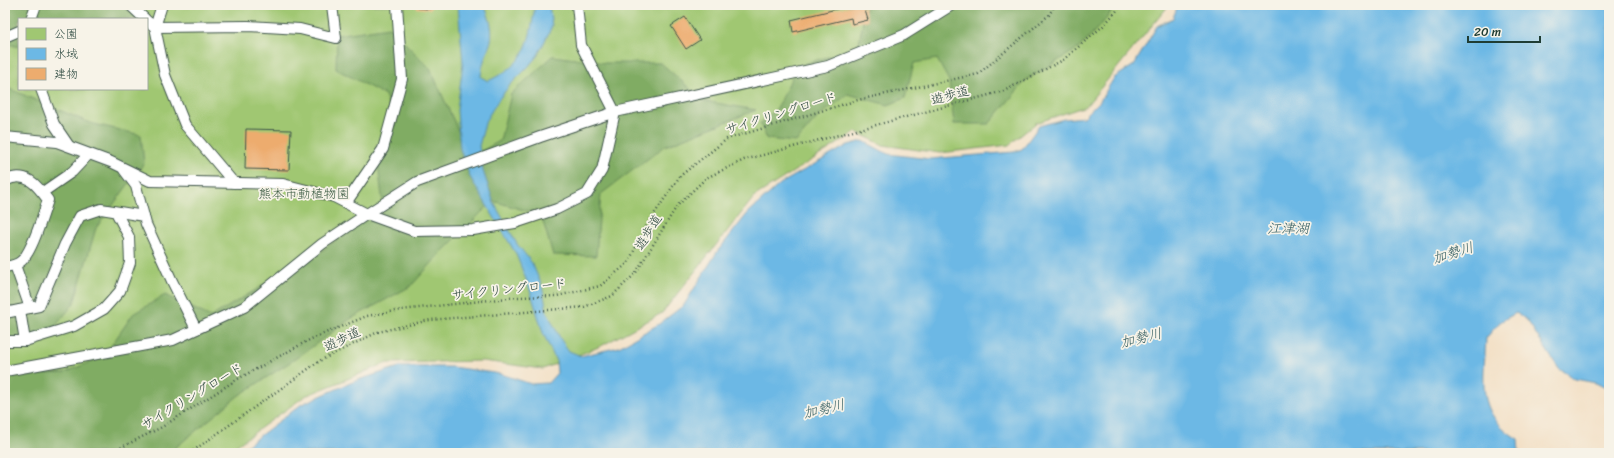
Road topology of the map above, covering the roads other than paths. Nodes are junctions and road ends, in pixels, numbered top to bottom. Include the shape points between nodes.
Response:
1 (36, 5) edge
2 (130, 5) edge
3 (162, 5) edge
4 (332, 5) edge
5 (397, 5) edge
6 (577, 5) edge
7 (952, 5) edge
8 (32, 18) edge
9 (145, 18) edge
10 (149, 22) edge
11 (18, 31) edge
12 (5, 37) edge
13 (41, 90) edge
14 (616, 112) junction
15 (5, 137) edge
16 (69, 146) junction
17 (89, 154) junction
18 (122, 168) junction
19 (5, 181) edge
20 (234, 183) junction
21 (43, 192) junction
22 (346, 203) junction
23 (116, 212) junction
24 (367, 214) junction
25 (144, 216) junction
26 (10, 266) edge
27 (25, 309) junction
28 (5, 314) edge
29 (196, 329) junction
30 (5, 341) edge
31 (25, 341) junction
32 (5, 371) edge

1 - 8 lane
2 - 9 lane
3 - 10 lane
4 - 10 lane via 336,38 300,29
5 - 22 lane via 402,79 383,149
6 - 14 lane via 581,45
7 - 14 lane via 904,36 828,66
10 - 20 lane via 165,75 185,125
11 - 12 lane
13 - 16 lane via 54,124
14 - 24 lane via 417,182
14 - 24 lane via 602,170 587,194 557,209 515,223 472,230 414,231
15 - 16 lane via 56,142
16 - 17 lane
17 - 18 lane
17 - 21 lane via 72,172
18 - 20 lane via 150,181
18 - 25 lane via 136,186
19 - 21 lane via 11,178 26,178 37,184
20 - 22 lane via 283,184 334,197
21 - 26 lane via 48,200 34,240 20,262
22 - 24 lane
23 - 25 lane
23 - 27 lane via 101,209 80,216 65,244 39,306
23 - 31 lane via 129,237 130,263 120,291 104,309 74,326
24 - 29 lane via 322,244 244,307
25 - 29 lane
26 - 27 lane
27 - 28 lane
27 - 31 lane
29 - 32 lane via 174,340
30 - 31 lane

